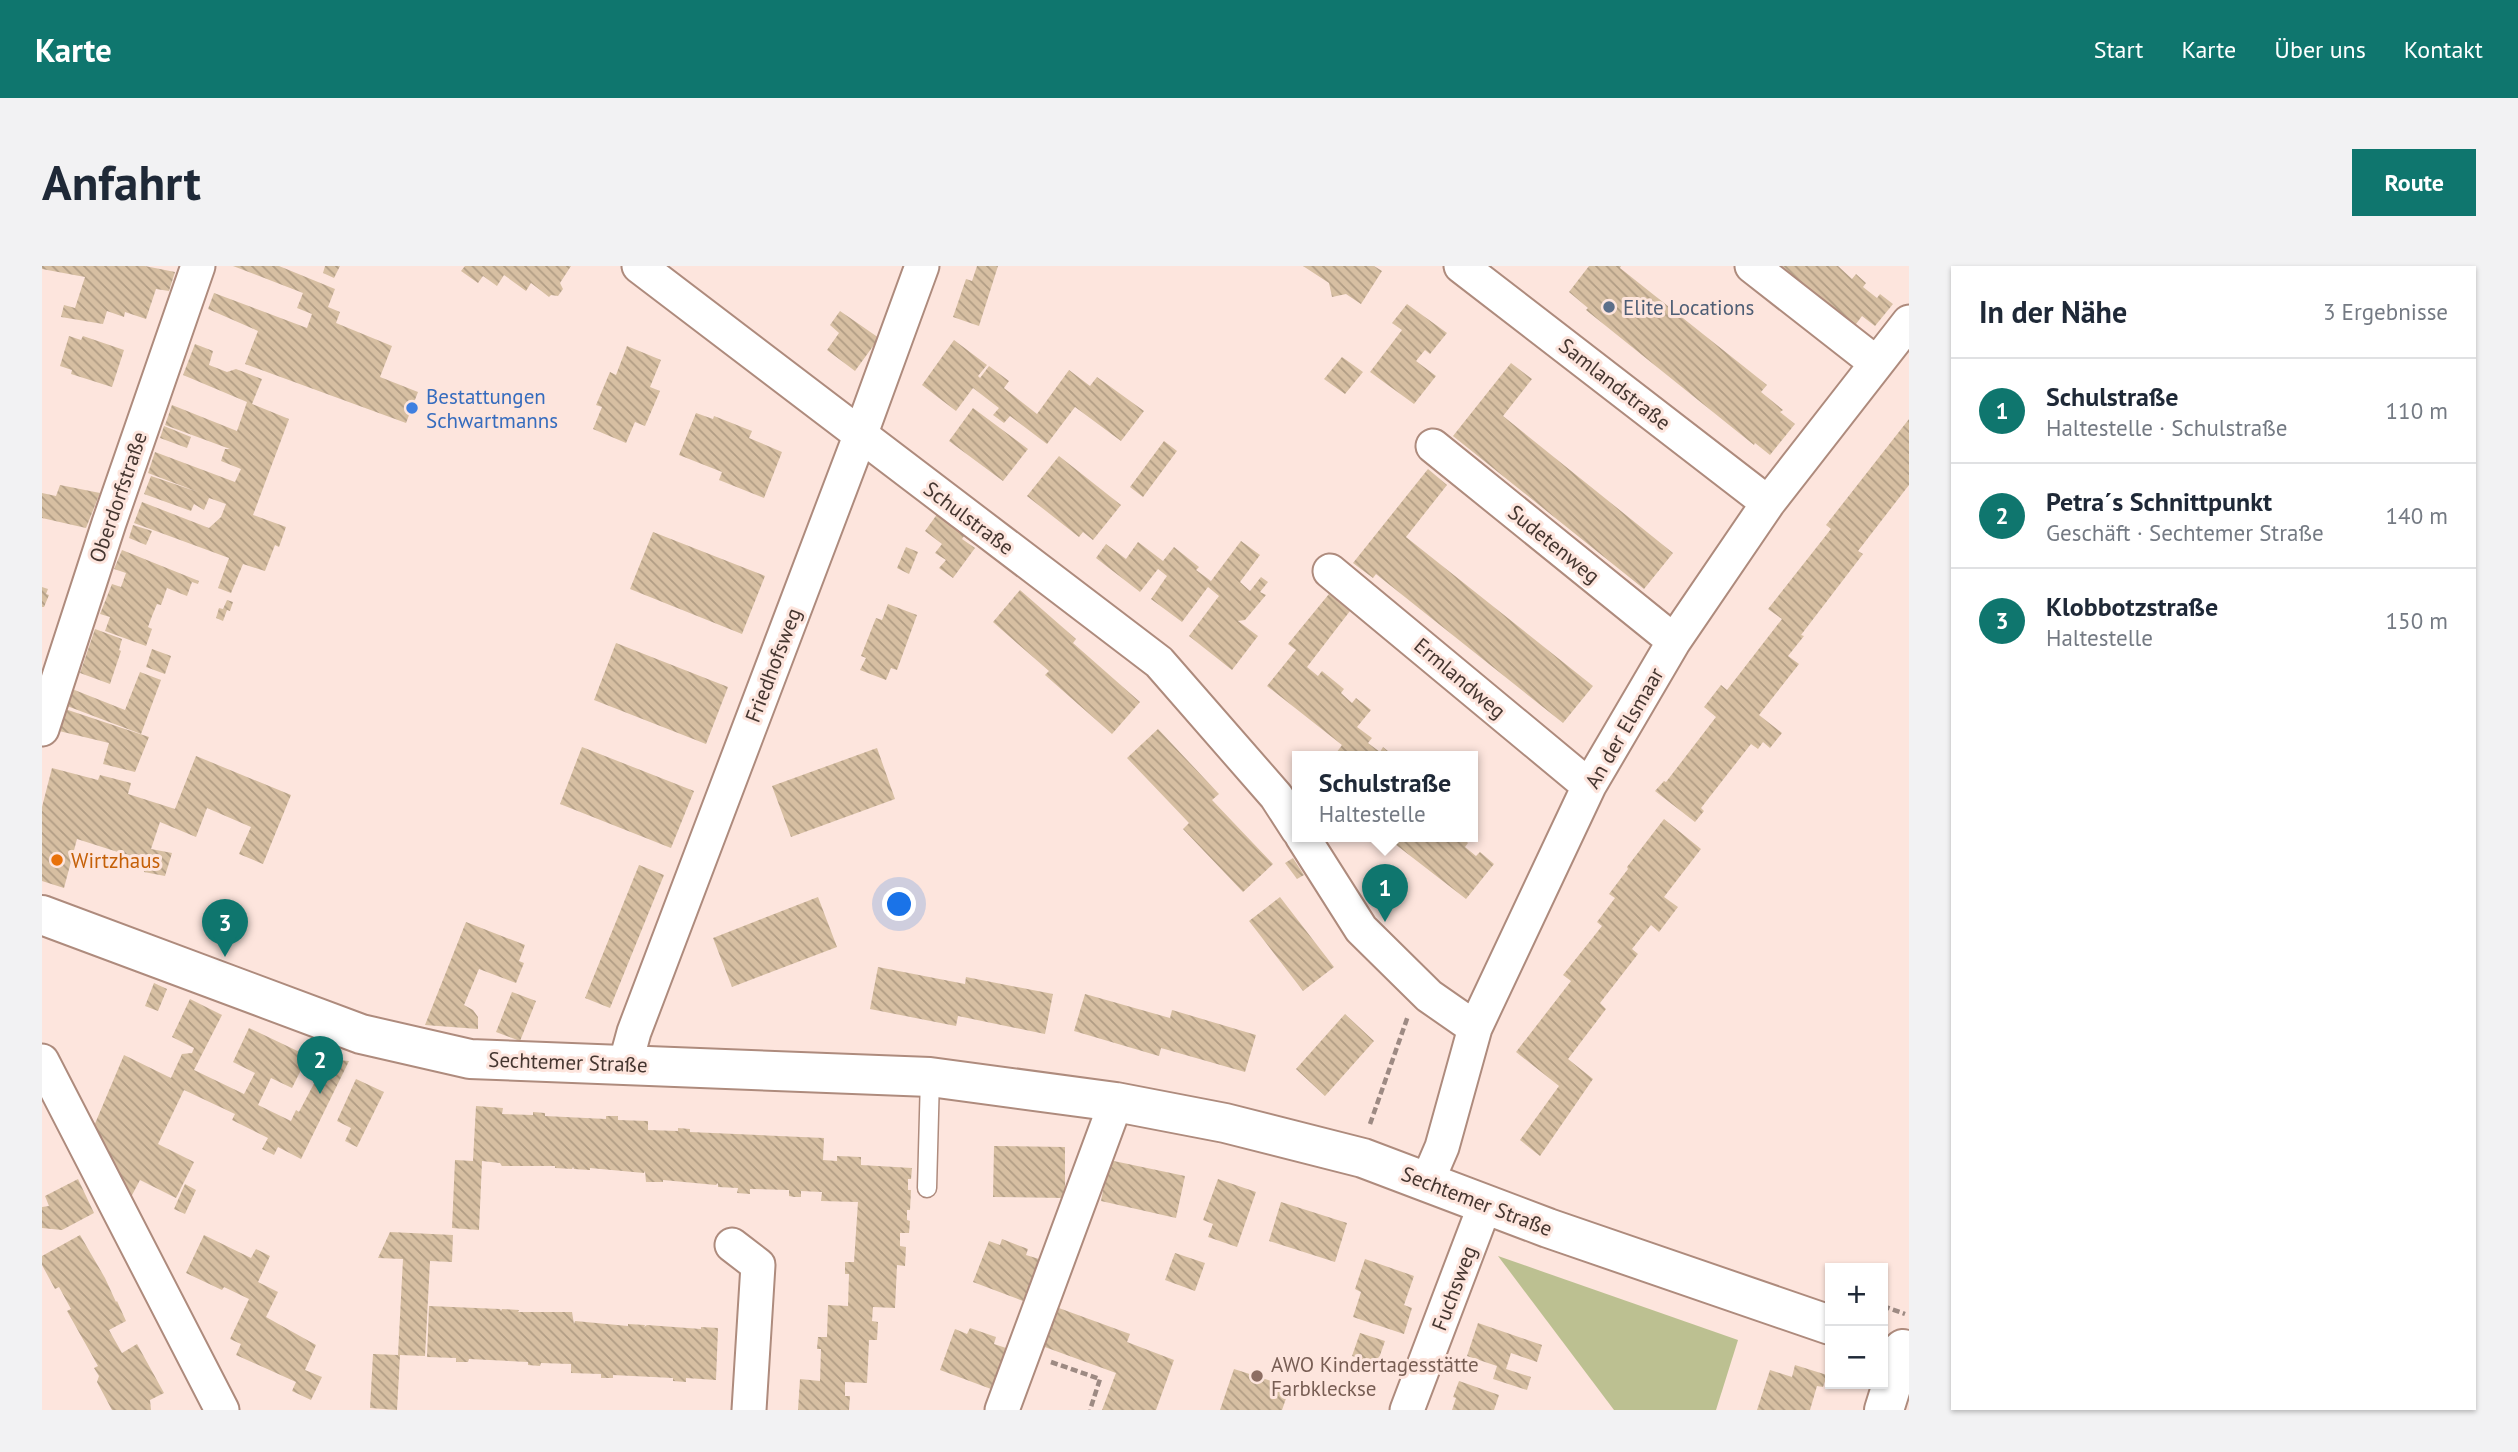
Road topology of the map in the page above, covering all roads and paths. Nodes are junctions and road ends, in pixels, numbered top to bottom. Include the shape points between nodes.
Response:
1 (198, 266) edge
2 (639, 266) edge
3 (922, 266) edge
4 (1461, 266) edge
5 (1752, 266) edge
6 (1909, 322) edge
7 (1875, 363) junction
8 (860, 436) junction
9 (1433, 446) dead end
10 (1768, 503) junction
11 (1331, 571) dead end
12 (1674, 641) junction
13 (42, 729) edge
14 (1589, 786) junction
15 (1292, 822) edge
16 (1306, 842) edge
17 (42, 915) edge
18 (1419, 986) junction
19 (1475, 1028) junction
20 (42, 1061) edge
21 (625, 1065) junction
22 (930, 1077) junction
23 (1116, 1102) junction
24 (1370, 1124) dead end
25 (1427, 1182) junction
26 (927, 1188) dead end
27 (1485, 1205) junction
28 (732, 1245) dead end
29 (1888, 1315) edge
30 (1825, 1323) edge
31 (1901, 1339) edge
32 (1024, 1352) junction
33 (222, 1410) edge
34 (749, 1410) edge
35 (1002, 1410) edge
36 (1090, 1410) edge
37 (1407, 1410) edge
38 (1884, 1410) edge

1 - 13 street, Oberdorfstraße
2 - 8 street, Schulstraße
3 - 8 street, Friedhofsweg
4 - 10 street, Samlandstraße
5 - 7 street
6 - 7 street, An der Elsmaar
7 - 10 street, An der Elsmaar
8 - 15 street, Schulstraße via 1159,662 1276,796
8 - 21 street, Friedhofsweg
9 - 12 street, Sudetenweg
10 - 12 street, An der Elsmaar
11 - 14 street, Ermlandweg
12 - 14 street, An der Elsmaar
14 - 19 street, An der Elsmaar
16 - 18 street via 1361,929
17 - 21 street, Sechtemer Straße via 361,1034 470,1059
18 - 19 street
18 - 24 path
19 - 25 street, An der Elsmaar
20 - 33 street
21 - 22 street, Sechtemer Straße
22 - 23 street, Sechtemer Straße
22 - 26 lane
23 - 25 street, Sechtemer Straße via 1225,1123 1363,1158
23 - 32 street
25 - 27 street, Sechtemer Straße
27 - 30 street, Sechtemer Straße
27 - 37 street, Fuchsweg
28 - 34 street via 758,1265
29 - 31 path
31 - 38 street
32 - 35 street
32 - 36 path via 1100,1379

